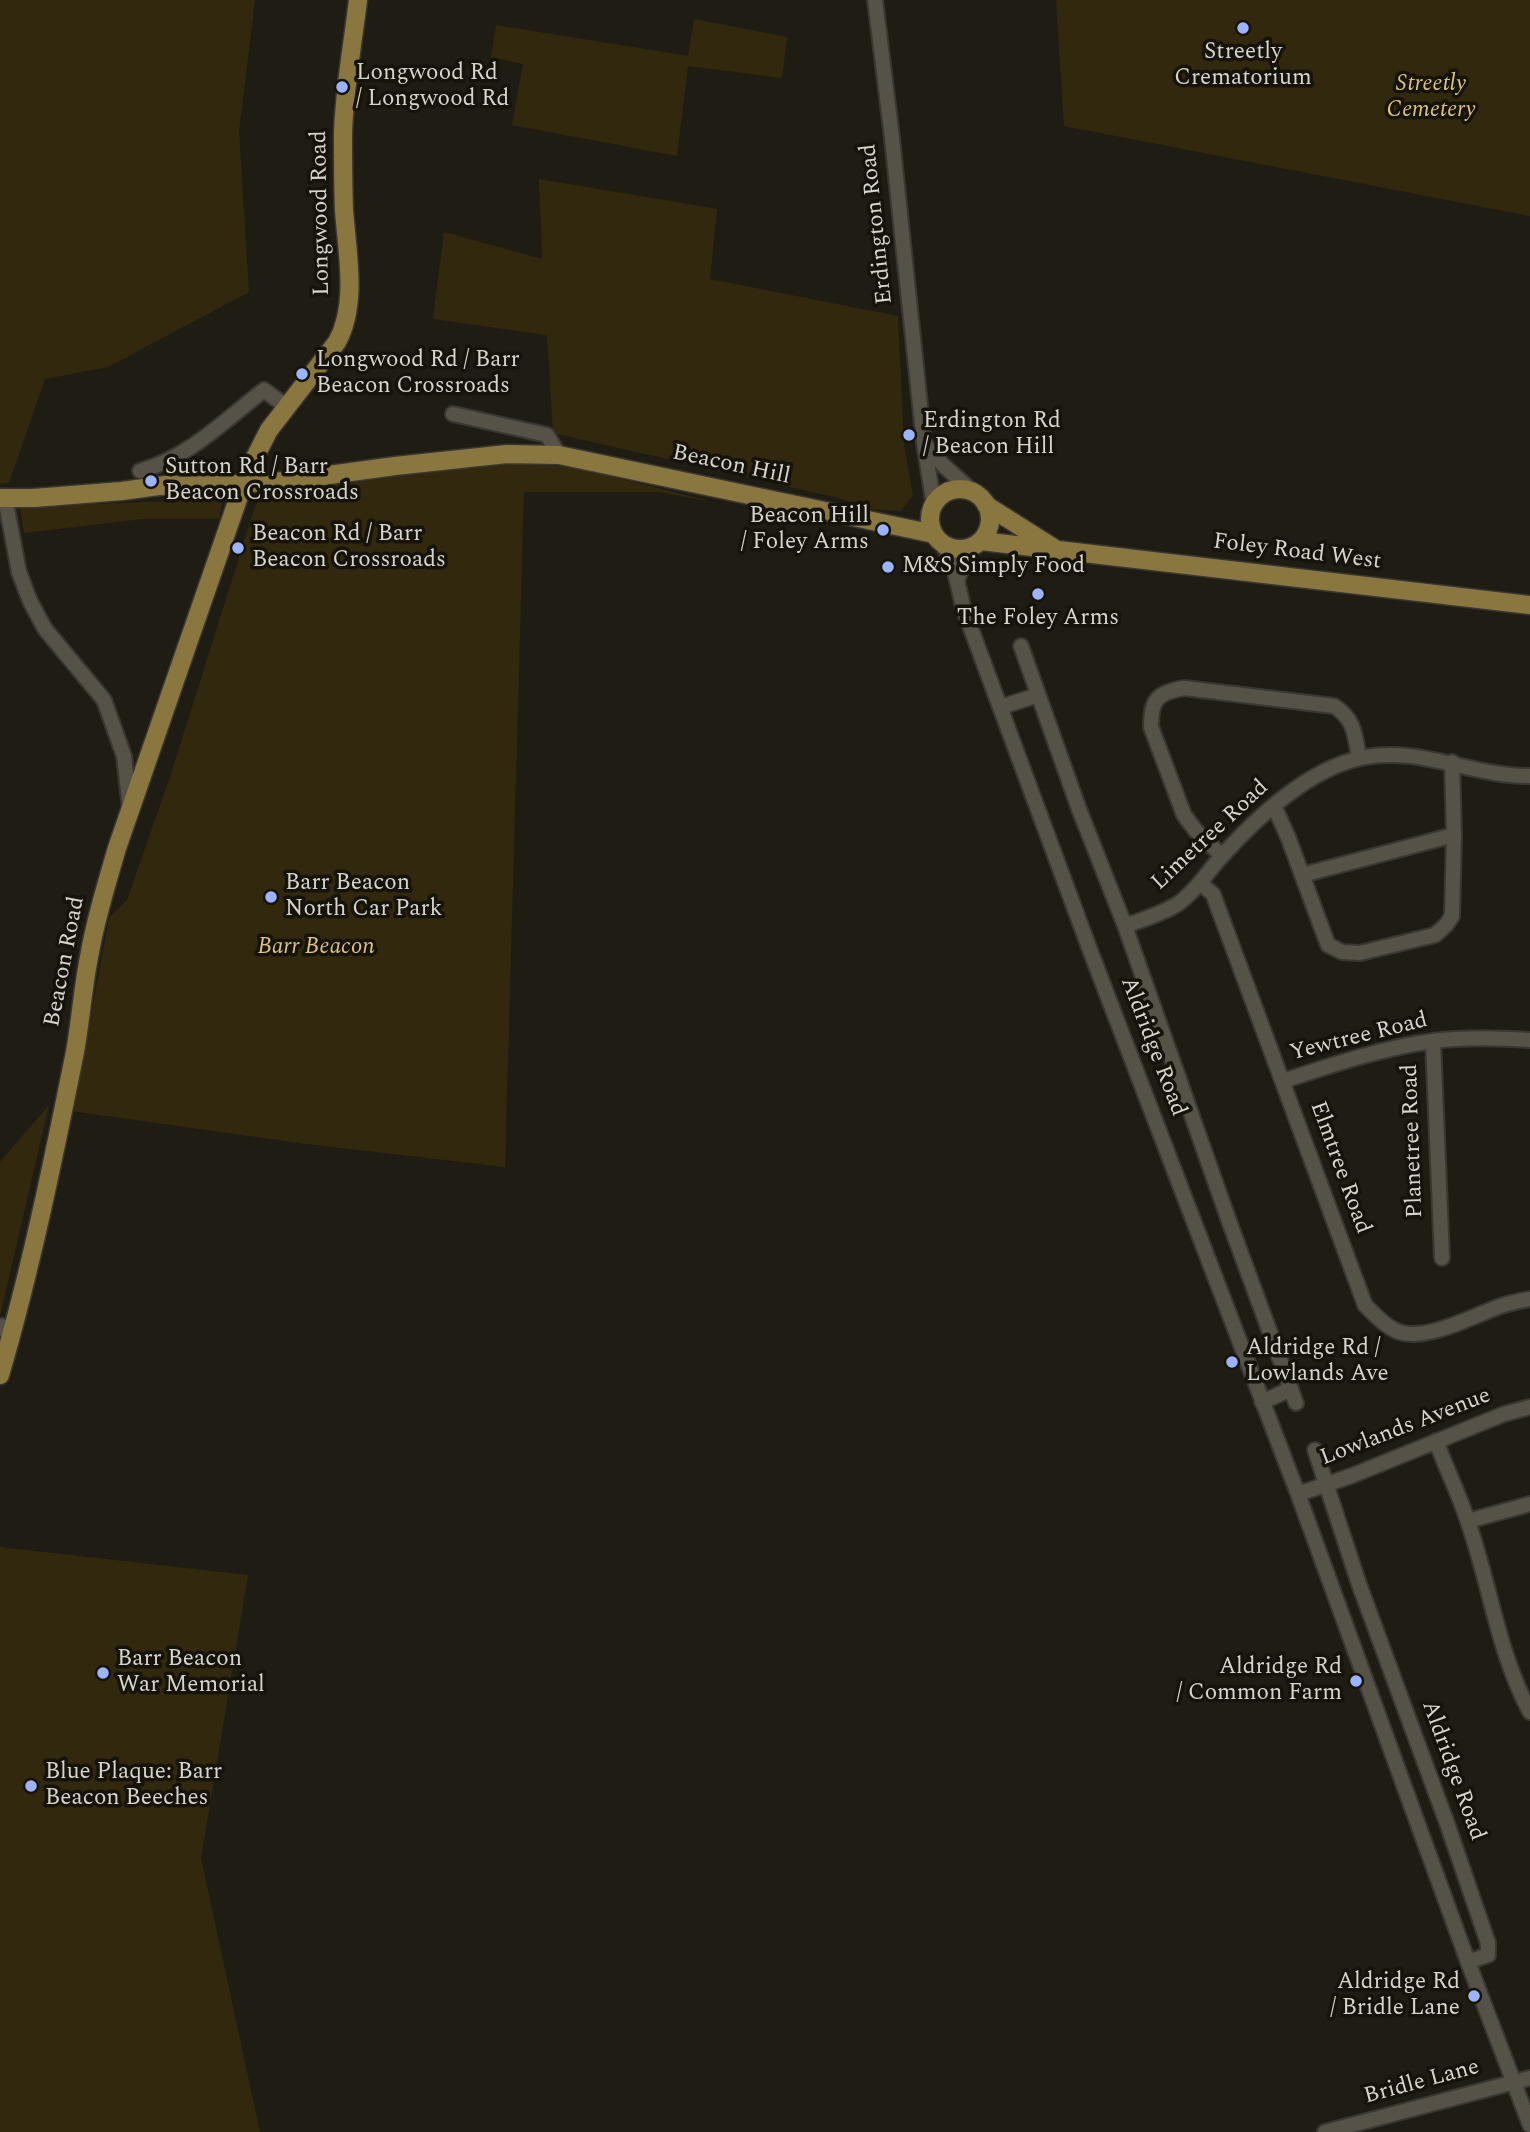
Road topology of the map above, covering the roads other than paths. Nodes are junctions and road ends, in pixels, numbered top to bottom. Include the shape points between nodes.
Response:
1 (358, 0) edge
2 (875, 0) edge
3 (287, 407) junction
4 (453, 414) dead end
5 (924, 443) junction
6 (559, 455) junction
7 (140, 471) dead end
8 (251, 477) junction
9 (2, 498) edge
10 (980, 499) junction
11 (932, 508) junction
12 (894, 526) junction
13 (937, 538) junction
14 (976, 544) junction
15 (1058, 551) junction
16 (957, 580) junction
17 (1530, 605) edge
18 (1021, 646) dead end
19 (1038, 695) junction
20 (1001, 707) junction
21 (1359, 758) junction
22 (1452, 762) junction
23 (1530, 776) edge
24 (1274, 806) junction
25 (130, 809) junction
26 (1454, 835) junction
27 (1222, 856) junction
28 (1302, 875) junction
29 (1200, 883) junction
30 (1125, 926) junction
31 (1530, 1040) edge
32 (1433, 1041) junction
33 (1283, 1081) junction
34 (1442, 1258) dead end
35 (1530, 1299) edge
36 (0, 1375) edge
37 (1262, 1402) junction
38 (1530, 1407) edge
39 (1436, 1441) junction
40 (1315, 1450) dead end
41 (1327, 1483) junction
42 (1298, 1494) junction
43 (1530, 1504) edge
44 (1468, 1521) junction
45 (1359, 1584) junction
46 (1335, 1595) junction
47 (1529, 1708) edge
48 (1468, 1962) junction
49 (1530, 2078) edge
50 (1514, 2082) junction
51 (1530, 2125) edge
52 (1325, 2132) edge

1 - 3 main road, Longwood Road via 343,130 349,314 337,342
2 - 5 street, Erdington Road
3 - 7 street via 264,390 183,454
3 - 8 main road, Longwood Road via 269,430
4 - 6 street via 547,435
5 - 10 street
5 - 11 street, Erdington Road
6 - 8 main road, Beacon Hill via 507,454 346,472
6 - 12 main road, Beacon Hill
8 - 9 main road, Beacon Hill
8 - 25 main road, Beacon Road via 222,539
9 - 25 street via 30,601 45,629 104,701 124,756
10 - 11 main road via 962,489 950,491
10 - 14 main road via 990,519 989,528
10 - 15 main road, Foley Road West
11 - 12 main road
11 - 13 main road
12 - 13 main road, Beacon Hill
13 - 14 main road via 951,548
13 - 16 street, Aldridge Road via 948,552
14 - 15 main road, Foley Road West
14 - 16 street
15 - 17 main road, Foley Road West
16 - 20 street, Aldridge Road
18 - 19 street, Aldridge Road
19 - 20 street
19 - 30 street, Aldridge Road
20 - 37 street, Aldridge Road
21 - 22 street, Limetree Road via 1409,755
21 - 24 street, Limetree Road via 1301,784
21 - 27 street via 1353,727 1346,713 1335,706 1184,688 1167,691 1156,699 1151,727 1184,815
22 - 23 street, Limetree Road via 1492,773
22 - 26 street
24 - 27 street, Limetree Road
24 - 28 street
25 - 36 main road, Beacon Road via 99,912 33,1249
26 - 28 street
26 - 28 street via 1452,915 1435,935 1360,953 1342,952 1328,945
27 - 29 street, Limetree Road
29 - 30 street, Limetree Road via 1179,903
29 - 33 street, Elmtree Road via 1213,894
30 - 37 street, Aldridge Road via 1294,1396
31 - 32 street, Yewtree Road
32 - 33 street, Yewtree Road
32 - 34 street, Planetree Road via 1437,1240
33 - 35 street, Elmtree Road via 1365,1305 1376,1317 1399,1332 1418,1334
37 - 42 street, Aldridge Road
38 - 39 street, Lowlands Avenue
39 - 41 street, Lowlands Avenue
39 - 44 street
40 - 41 street, Aldridge Road
41 - 42 street, Lowlands Avenue
41 - 45 street, Aldridge Road
42 - 46 street, Aldridge Road
43 - 44 street
44 - 47 street via 1509,1661
45 - 46 street
45 - 48 street, Aldridge Road via 1488,1943 1488,1955
46 - 48 street, Aldridge Road
48 - 50 street, Aldridge Road
49 - 50 street, Bridle Lane
50 - 51 street, Aldridge Road
50 - 52 street, Bridle Lane

